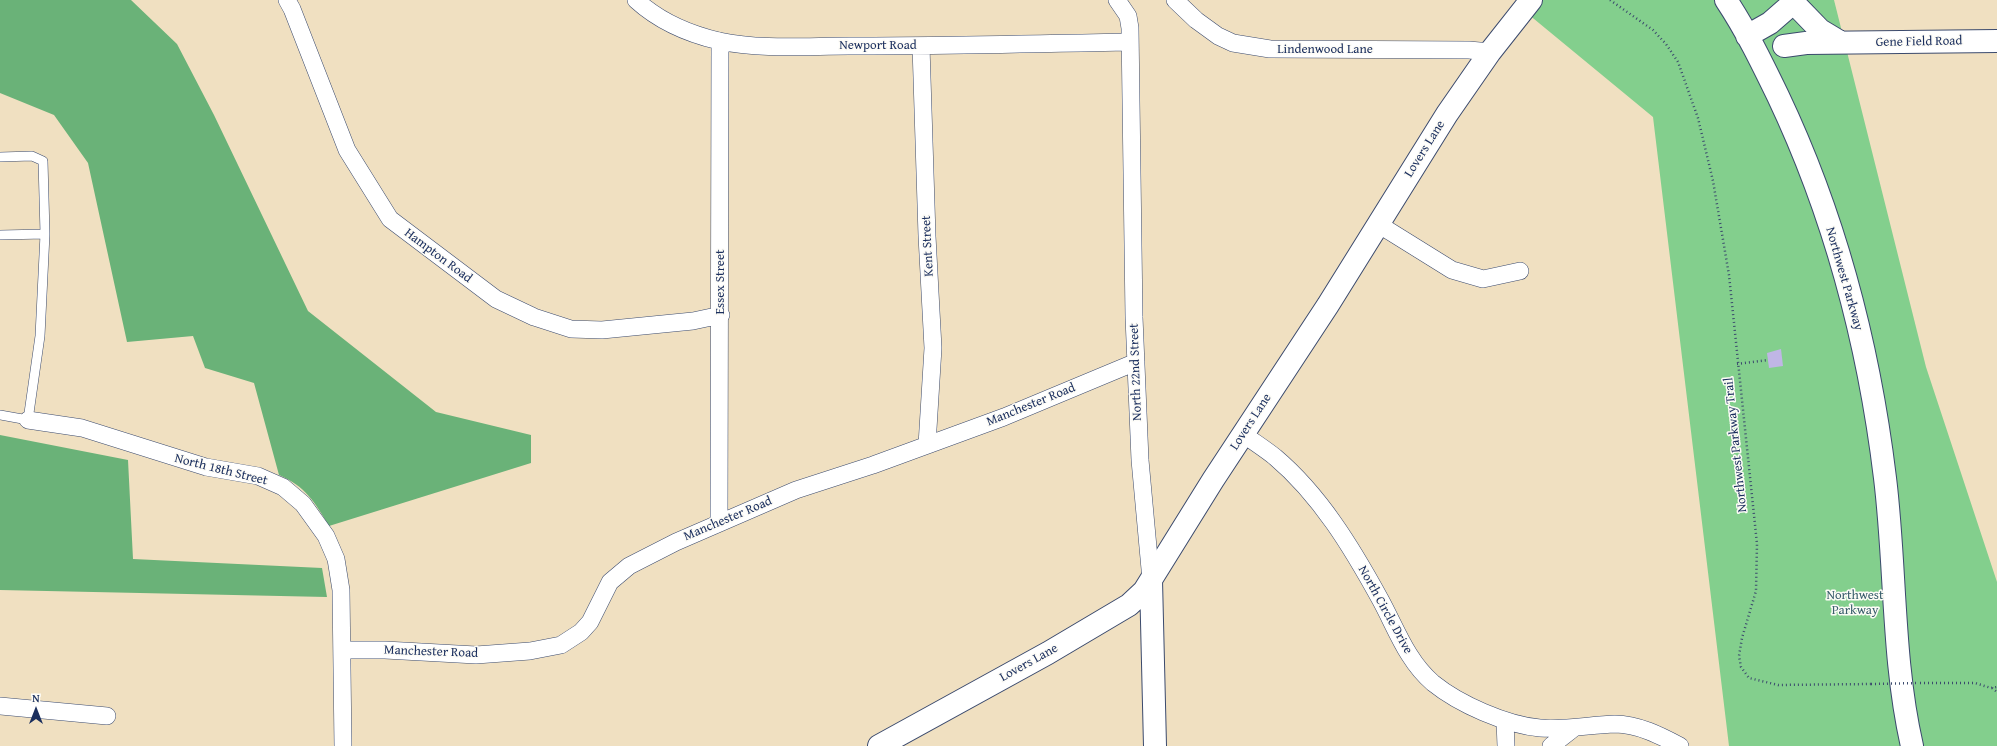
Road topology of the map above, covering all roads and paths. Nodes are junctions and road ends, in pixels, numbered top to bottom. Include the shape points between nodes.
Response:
1 (287, 0) edge
2 (636, 0) edge
3 (1117, 0) edge
4 (1175, 0) edge
5 (1531, 0) edge
6 (1610, 0) edge
7 (1726, 0) edge
8 (1797, 7) edge
9 (1746, 36) junction
10 (720, 41) junction
11 (1997, 41) edge
12 (1130, 42) junction
13 (1840, 42) junction
14 (921, 46) junction
15 (1784, 46) junction
16 (1490, 52) junction
17 (1760, 58) junction
18 (0, 157) edge
19 (1378, 224) junction
20 (45, 234) junction
21 (0, 235) edge
22 (1520, 271) dead end
23 (720, 315) junction
24 (1768, 360) dead end
25 (1136, 362) junction
26 (1737, 364) junction
27 (0, 415) edge
28 (28, 420) junction
29 (1243, 434) junction
30 (927, 445) junction
31 (719, 523) junction
32 (1151, 580) junction
33 (342, 650) junction
34 (1997, 687) edge
35 (1991, 688) junction
36 (1997, 692) edge
37 (0, 706) edge
38 (107, 716) dead end
39 (1505, 721) junction
40 (1574, 728) junction
41 (343, 746) edge
42 (879, 746) edge
43 (1155, 746) edge
44 (1506, 746) edge
45 (1551, 746) edge
46 (1680, 746) edge
47 (1912, 746) edge

1 - 23 street, Hampton Road via 348,150 390,219 496,299 534,317 570,329 602,330 693,321
2 - 10 street, Newport Road via 668,23
3 - 12 street, North 22nd Street via 1128,16
4 - 16 street, Lindenwood Lane via 1196,20 1233,43 1270,49
5 - 16 street, Lovers Lane
6 - 26 path, Northwest Parkway Trail via 1653,30 1666,44 1678,62 1687,84 1698,118 1722,229
7 - 9 street, Northwest Parkway
8 - 9 street
8 - 13 street via 1820,30
8 - 15 street via 1800,32
9 - 17 street, Northwest Parkway
10 - 14 street, Newport Road via 769,46
10 - 23 street, Essex Street
11 - 13 street, Gene Field Road
12 - 14 street, Newport Road
12 - 25 street, North 22nd Street
13 - 15 street, Gene Field Road
14 - 30 street, Kent Street via 933,348
15 - 17 street
16 - 19 street, Lovers Lane via 1447,114
17 - 47 street, Northwest Parkway via 1795,132 1823,206 1852,300 1864,354 1885,478 1900,672
18 - 20 lane via 32,156 43,161
19 - 22 street via 1452,270 1483,279
19 - 29 street, Lovers Lane
20 - 21 lane
20 - 28 lane via 40,336
23 - 31 street, Essex Street
24 - 26 path
25 - 30 street, Manchester Road via 1004,417
25 - 32 street, North 22nd Street via 1140,460
26 - 35 path, Northwest Parkway Trail, bridge via 1757,544 1756,591 1739,656 1741,667 1749,678 1778,685 1975,683
27 - 28 lane
28 - 33 street, North 18th Street via 82,428 206,467 258,476 283,487 303,504 326,536 336,560 341,590
29 - 32 street, Lovers Lane
29 - 39 street, North Circle Drive via 1275,457 1313,495 1344,537 1407,652 1432,682 1473,708
30 - 31 street, Manchester Road via 796,490
31 - 33 street, Manchester Road via 629,566 610,582 590,622 581,632 561,645 530,651 476,655
32 - 42 street, Lovers Lane via 1129,606
32 - 43 street, North 22nd Street
33 - 41 street, North 18th Street
34 - 35 path, Northwest Parkway Trail
35 - 36 path, Northwest Parkway Trail
37 - 38 street
39 - 40 street, North Circle Drive via 1539,728
39 - 44 street
40 - 45 street
40 - 46 street, North Circle Drive via 1616,724 1646,730

